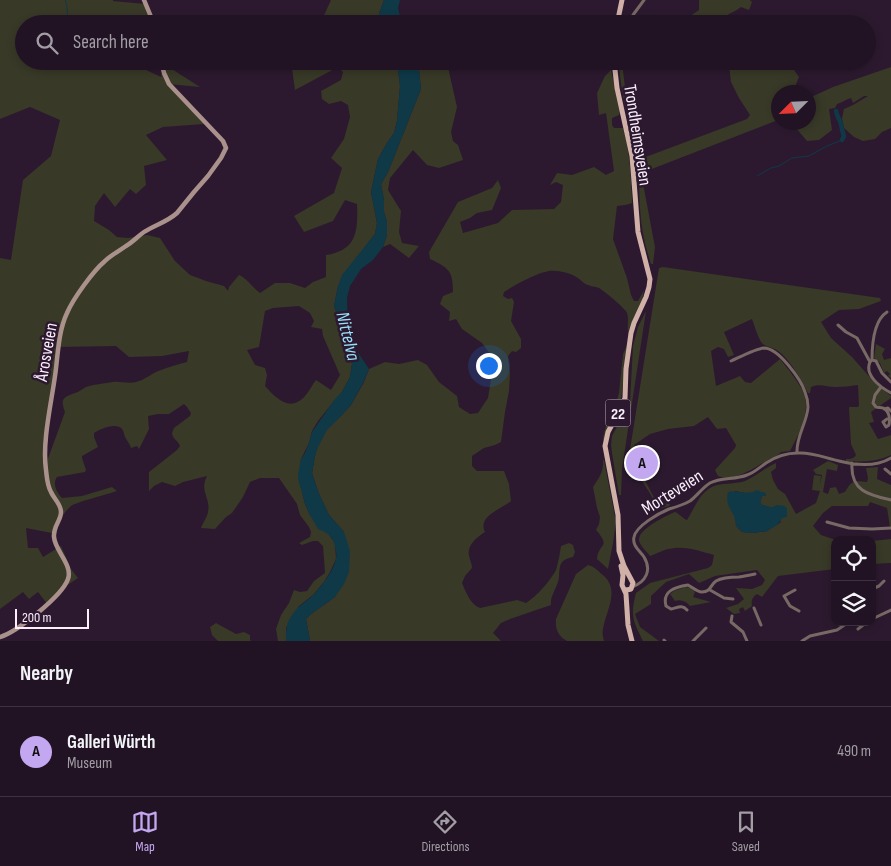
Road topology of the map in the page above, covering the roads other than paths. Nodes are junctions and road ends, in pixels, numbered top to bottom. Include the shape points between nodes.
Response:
1 (144, 0) edge
2 (623, 0) edge
3 (644, 0) edge
4 (150, 15) edge
5 (620, 15) edge
6 (633, 15) edge
7 (163, 70) edge
8 (614, 70) edge
9 (887, 312) dead end
10 (838, 325) dead end
11 (731, 361) dead end
12 (871, 361) junction
13 (891, 382) edge
14 (882, 387) junction
15 (891, 393) edge
16 (884, 408) junction
17 (891, 411) edge
18 (887, 419) dead end
19 (796, 453) junction
20 (891, 458) edge
21 (852, 463) junction
22 (884, 469) dead end
23 (891, 474) edge
24 (891, 500) edge
25 (827, 522) dead end
26 (891, 528) edge
27 (618, 533) junction
28 (755, 574) dead end
29 (623, 581) junction
30 (884, 581) dead end
31 (632, 584) junction
32 (876, 587) edge
33 (624, 589) junction
34 (710, 590) junction
35 (795, 590) dead end
36 (733, 599) dead end
37 (754, 608) dead end
38 (687, 610) dead end
39 (891, 610) edge
40 (798, 611) dead end
41 (732, 616) dead end
42 (876, 617) edge
43 (761, 625) dead end
44 (843, 626) edge
45 (862, 626) edge
46 (706, 628) dead end
47 (858, 629) dead end
48 (0, 637) edge
49 (632, 641) edge
50 (636, 641) edge
51 (692, 641) edge
52 (747, 641) edge
53 (802, 641) edge

1 - 4 main road
2 - 5 main road
3 - 6 street
7 - 48 main road, Årosveien via 169,84 223,141 226,149 212,172 179,211 106,260 68,311 62,332 45,458 49,487 61,511 54,540 68,567 69,577 60,592 41,610 13,632
8 - 27 main road, Trondheimsveien / 22 via 631,151 638,236 649,276 647,295 631,333 624,400 606,442
9 - 12 street via 875,331
10 - 12 street via 858,339
11 - 19 street via 759,349 768,349 779,354 802,385 808,408
12 - 13 street via 877,362
12 - 14 street via 868,366 870,374
14 - 15 street
14 - 16 street via 873,402 876,407
16 - 17 street
16 - 18 street via 890,418 887,427 883,422
19 - 21 street, Morteveien
19 - 31 street, Morteveien via 775,459 746,476 710,483 689,501 646,523 634,540 644,557 647,574 640,584
20 - 21 street, Morteveien via 869,464
21 - 24 street via 854,478 862,490 871,496
22 - 23 street
25 - 26 street via 849,528
27 - 29 main road, Trondheimsveien / 22 via 616,548
27 - 31 main road, Trondheimsveien / 22 via 619,554
28 - 34 street via 717,580
29 - 31 main road via 627,579
29 - 33 main road, 22
30 - 32 street
31 - 33 main road via 628,590
31 - 50 main road, Trondheimsveien / 22 via 630,619
33 - 49 main road, 22
34 - 36 street
34 - 38 street via 700,592 685,585 668,592 666,606 671,609 682,606
35 - 40 street via 784,596
37 - 43 street
39 - 42 street
41 - 52 street via 731,622 743,632
44 - 53 street
45 - 47 street
46 - 51 street

